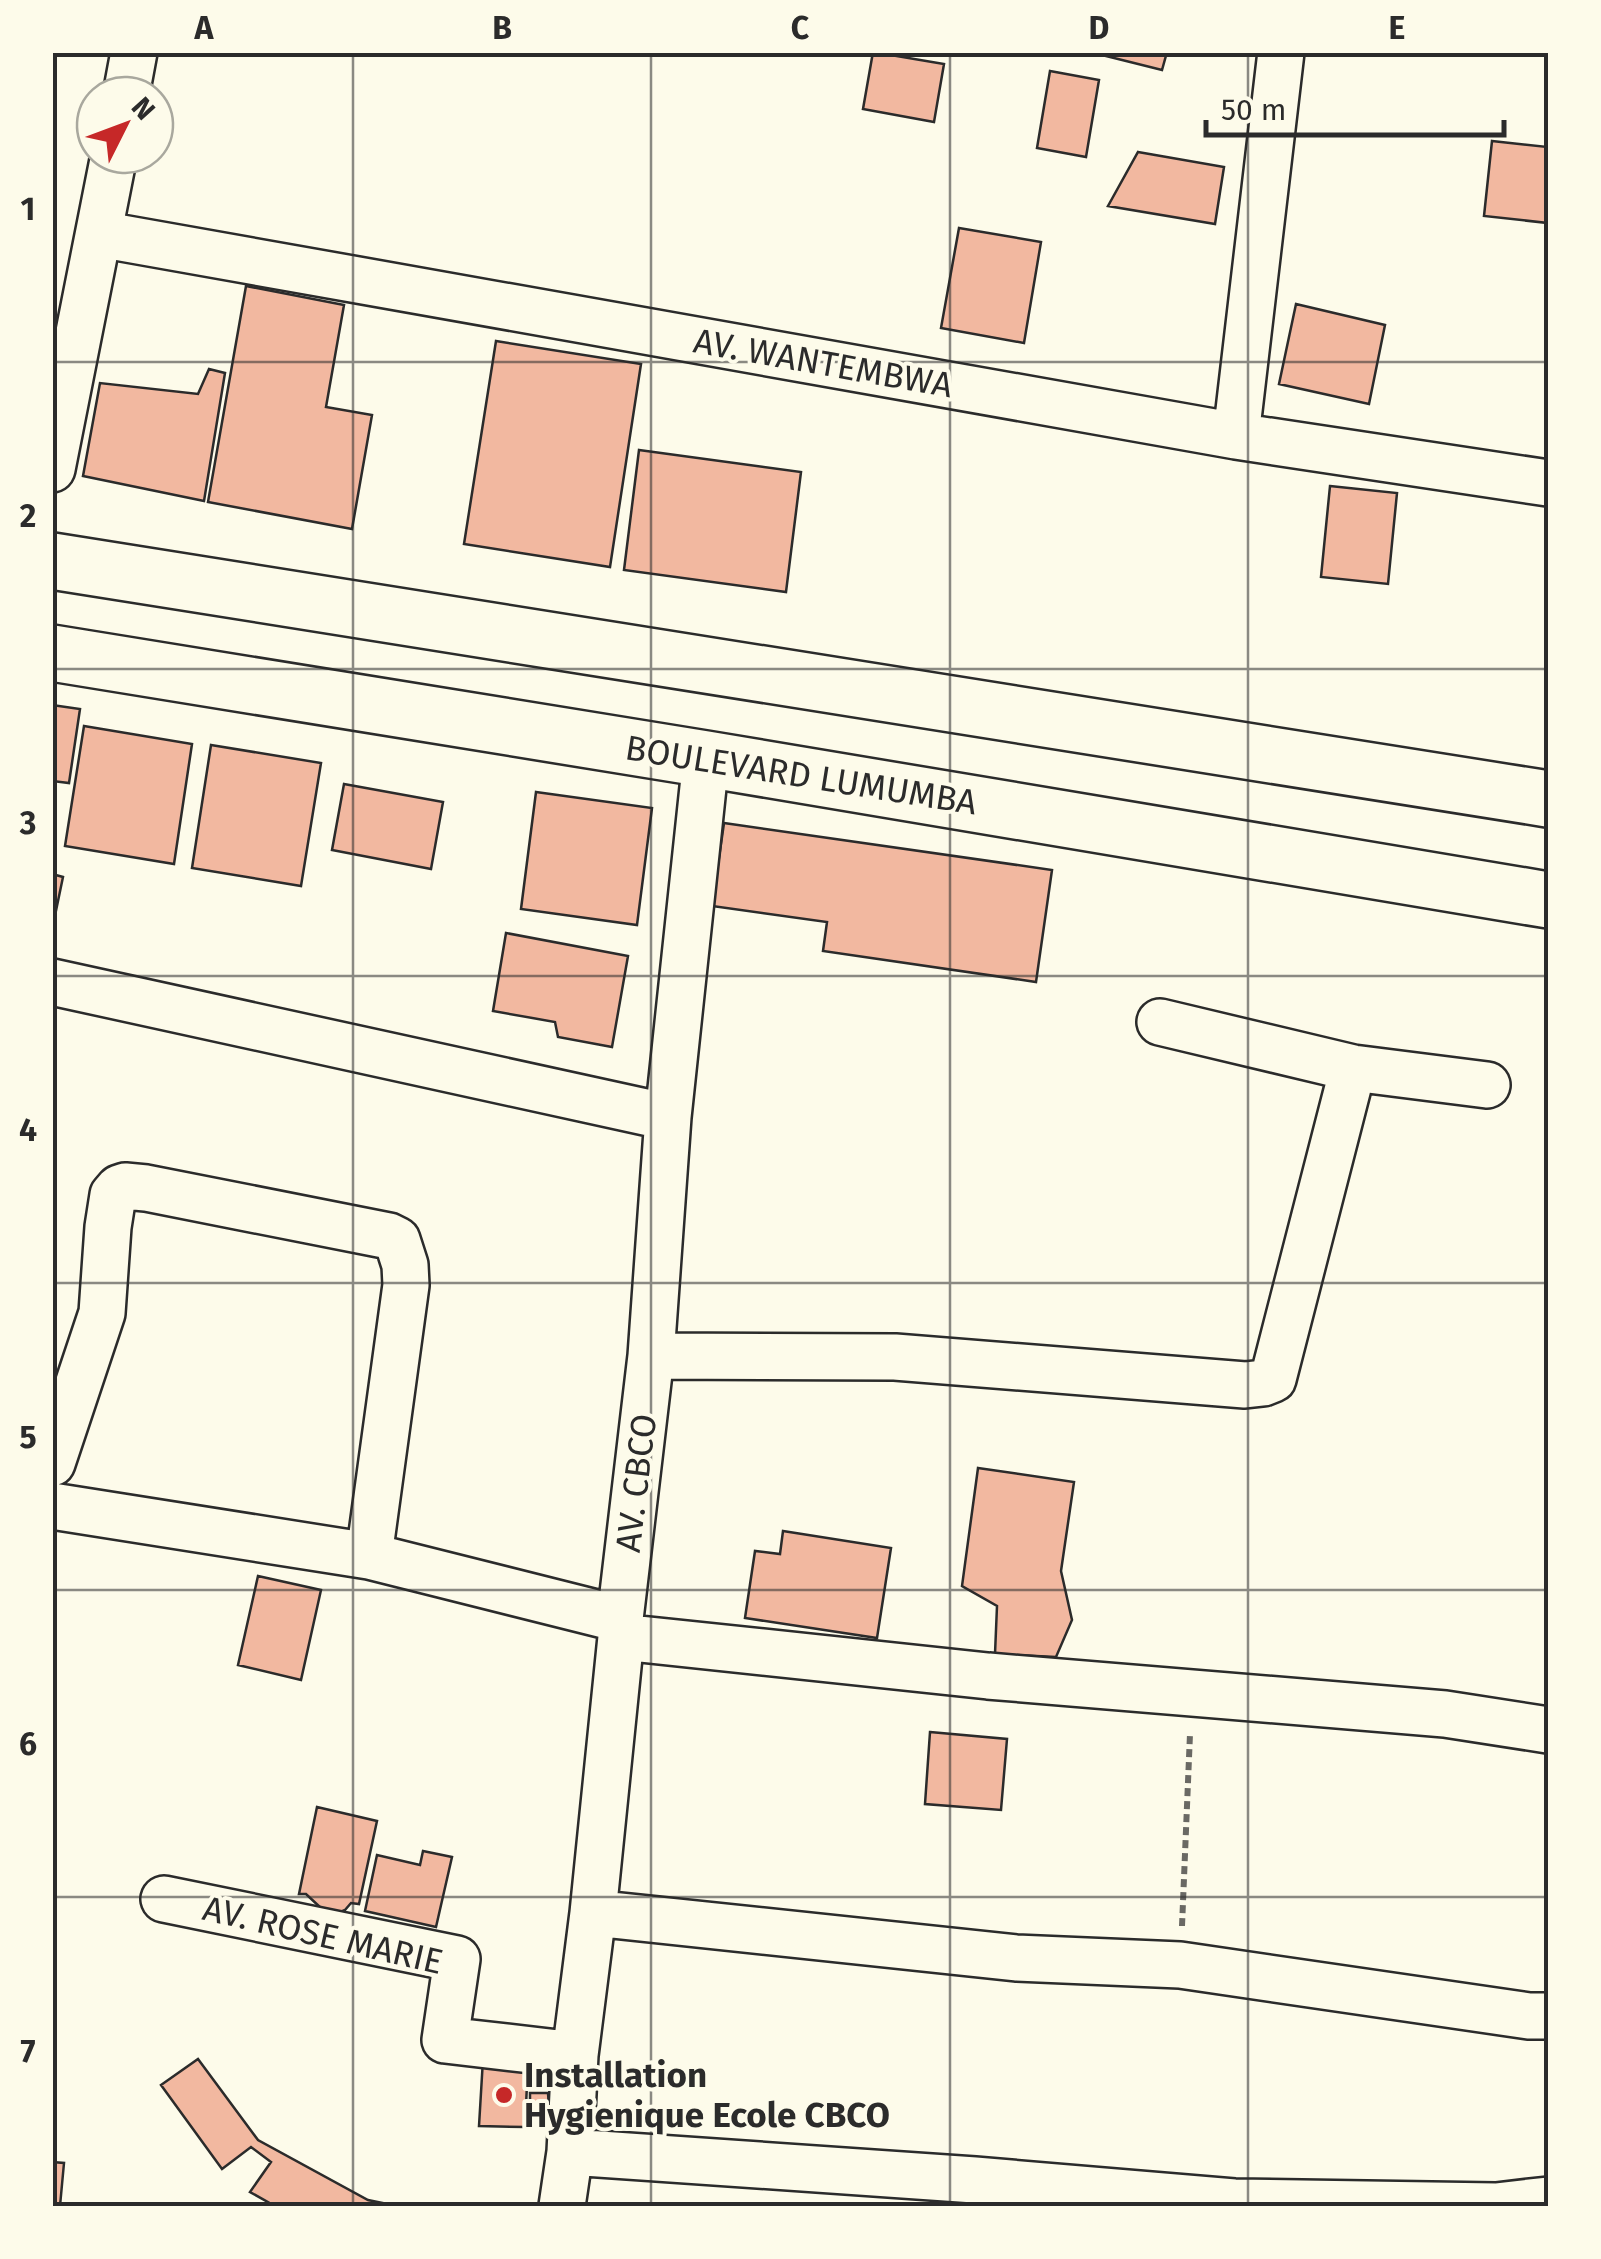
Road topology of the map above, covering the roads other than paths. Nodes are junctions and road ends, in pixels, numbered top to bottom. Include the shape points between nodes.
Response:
1 (1281, 52) edge
2 (110, 175) edge
3 (99, 234) junction
4 (1236, 436) junction
5 (52, 469) edge
6 (1548, 483) edge
7 (52, 561) edge
8 (52, 653) edge
9 (706, 759) junction
10 (1548, 799) edge
11 (1548, 900) edge
12 (52, 982) edge
13 (1160, 1022) dead end
14 (1352, 1068) junction
15 (1487, 1085) dead end
16 (668, 1116) junction
17 (651, 1356) junction
18 (52, 1463) edge
19 (52, 1506) edge
20 (369, 1556) junction
21 (620, 1628) junction
22 (1548, 1730) edge
23 (164, 1899) dead end
24 (593, 1913) junction
25 (1548, 2016) edge
26 (575, 2055) junction
27 (570, 2152) junction
28 (1548, 2200) edge
29 (562, 2206) edge

1 - 4 street
2 - 3 street
3 - 4 street, AV. WANTEMBWA
3 - 5 street
4 - 6 street, AV. WANTEMBWA
7 - 10 highway
8 - 9 highway, BOULEVARD LUMUMBA
9 - 11 highway, BOULEVARD LUMUMBA
9 - 16 street, AV. CBCO
12 - 16 street
13 - 14 street
14 - 15 street
14 - 17 street via 1273,1379 1245,1385 895,1358
16 - 17 street, AV. CBCO
17 - 21 street, AV. CBCO
18 - 20 street via 102,1312 108,1227 119,1188 390,1236 397,1240 406,1285
19 - 20 street
20 - 21 street
21 - 22 street via 988,1676 1445,1714
21 - 24 street, AV. CBCO
23 - 26 street, AV. ROSE MARIE via 457,1959 445,2040
24 - 25 street via 1016,1958 1180,1965
24 - 26 street, AV. CBCO
26 - 27 street, AV. CBCO
27 - 28 street via 1234,2202 1496,2206
27 - 29 street, AV. CBCO

